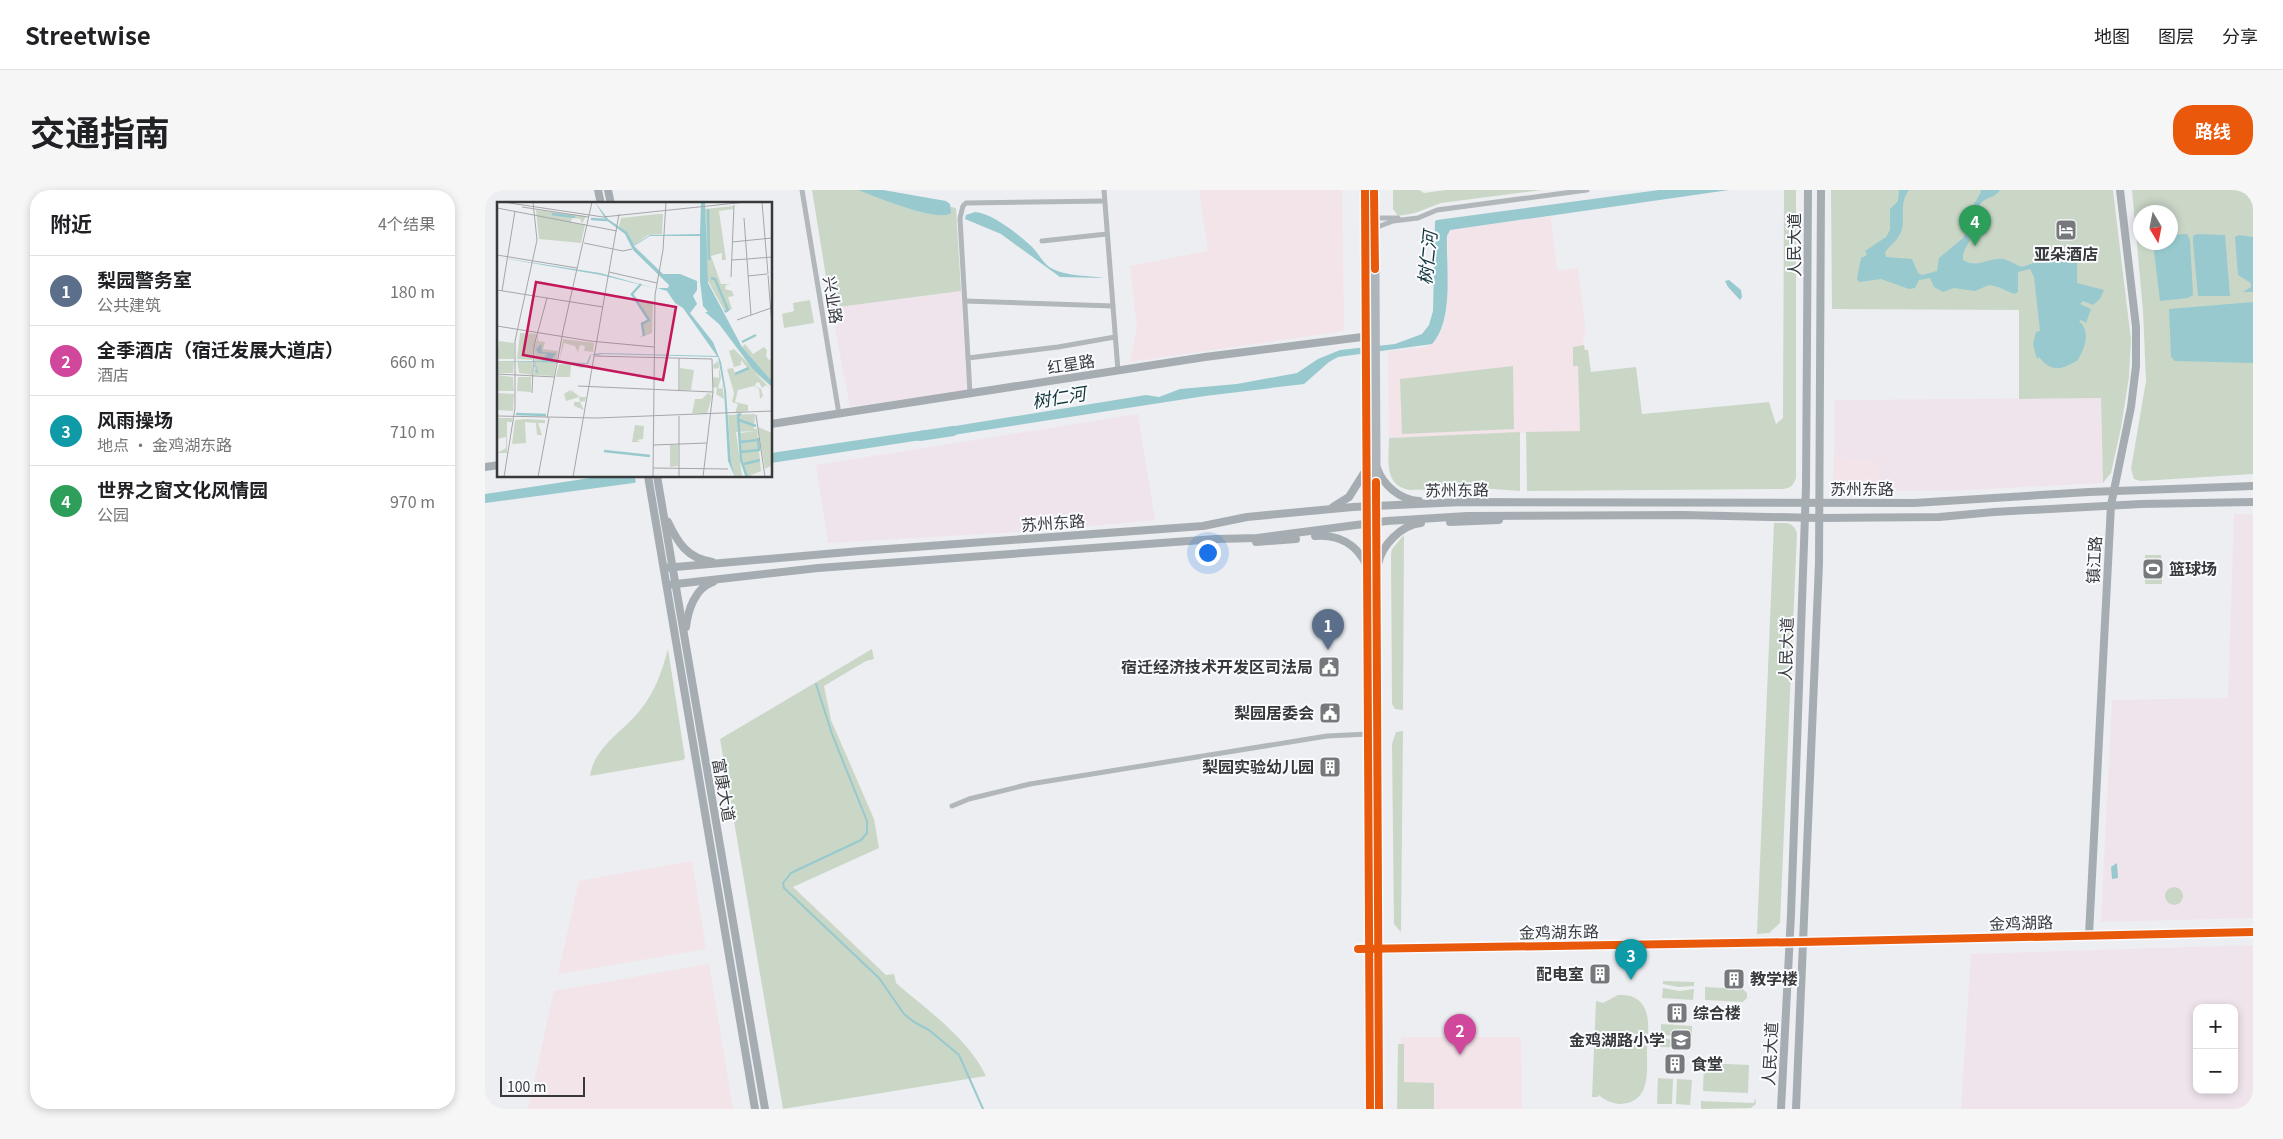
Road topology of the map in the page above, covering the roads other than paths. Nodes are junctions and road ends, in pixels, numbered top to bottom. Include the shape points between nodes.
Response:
1 (802, 190) edge
2 (1104, 190) edge
3 (1365, 190) edge
4 (1374, 190) edge
5 (1563, 190) edge
6 (1587, 190) edge
7 (1807, 190) edge
8 (1821, 190) edge
9 (2120, 190) edge
10 (1105, 201) junction
11 (1807, 221) junction
12 (1821, 221) junction
13 (1375, 223) junction
14 (1107, 234) junction
15 (1042, 241) dead end
16 (965, 301) junction
17 (1113, 306) junction
18 (1371, 336) junction
19 (1115, 337) junction
20 (968, 358) junction
21 (1118, 371) junction
22 (1807, 381) junction
23 (1821, 381) junction
24 (970, 393) junction
25 (839, 414) junction
26 (773, 424) edge
27 (1372, 465) junction
28 (648, 478) edge
29 (657, 478) edge
30 (2253, 486) edge
31 (2113, 491) junction
32 (1806, 502) junction
33 (2253, 502) edge
34 (1528, 503) junction
35 (1819, 504) junction
36 (1414, 505) junction
37 (2111, 505) junction
38 (1372, 507) junction
39 (1327, 510) junction
40 (663, 513) junction
41 (1527, 516) junction
42 (1805, 516) junction
43 (1819, 518) junction
44 (1415, 519) junction
45 (1372, 524) junction
46 (1216, 539) junction
47 (729, 564) junction
48 (664, 568) junction
49 (674, 568) junction
50 (1373, 569) junction
51 (730, 578) junction
52 (677, 584) junction
53 (667, 585) junction
54 (682, 639) junction
55 (1369, 734) junction
56 (952, 806) dead end
57 (1791, 894) junction
58 (1804, 895) junction
59 (732, 917) junction
60 (722, 919) junction
61 (2253, 932) edge
62 (2089, 935) junction
63 (1789, 942) junction
64 (1802, 942) junction
65 (1368, 949) junction
66 (741, 968) junction
67 (731, 970) junction
68 (1787, 984) junction
69 (1801, 984) junction
70 (755, 1109) edge
71 (765, 1109) edge
72 (1370, 1109) edge
73 (1379, 1109) edge
74 (1781, 1109) edge
75 (1796, 1109) edge

1 - 25 street, 兴业路
2 - 10 street
3 - 18 highway
4 - 13 highway
5 - 13 street via 1436,207
6 - 13 street via 1437,210 1418,218
7 - 11 main road, 人民大道
8 - 12 main road, 人民大道
9 - 31 main road, 镇江路 via 2136,328 2136,366 2131,407
10 - 14 street
10 - 16 street via 966,203 960,218
11 - 12 main road
11 - 22 main road, 人民大道
12 - 23 main road, 人民大道
13 - 18 highway
14 - 15 street
14 - 17 street
16 - 17 street
16 - 20 street
17 - 19 street
18 - 21 main road, 红星路
18 - 27 highway
19 - 20 street
19 - 21 street
20 - 24 street
21 - 24 main road, 红星路
22 - 23 main road
22 - 32 main road, 人民大道
23 - 35 main road, 人民大道
24 - 25 main road, 红星路
25 - 26 main road, 红星路
27 - 34 main road via 1387,484 1412,500
27 - 38 highway
27 - 39 main road via 1349,497
28 - 48 main road, 富康大道
29 - 40 main road, 富康大道
30 - 31 main road, 苏州东路
31 - 35 main road, 苏州东路 via 1914,503
31 - 37 main road, 镇江路
32 - 34 main road, 苏州东路
32 - 35 main road, 苏州东路
32 - 42 main road, 人民大道
33 - 37 main road, 苏州东路
34 - 36 main road, 苏州东路
35 - 43 main road, 人民大道
36 - 38 main road, 苏州东路
36 - 44 main road
37 - 43 main road, 苏州东路 via 1939,517
37 - 62 main road, 镇江路
38 - 39 main road, 苏州东路
38 - 45 highway
39 - 47 main road, 苏州东路 via 1247,517 1203,526
40 - 47 main road via 688,554 704,561
40 - 49 main road, 富康大道
41 - 42 main road, 苏州东路
41 - 44 main road, 苏州东路
41 - 50 main road via 1409,526 1386,547
42 - 43 main road, 苏州东路
42 - 57 main road, 人民大道
43 - 58 main road, 人民大道
44 - 45 main road, 苏州东路
45 - 46 main road, 苏州东路 via 1257,538
45 - 50 highway
46 - 50 main road via 1267,542 1325,535 1338,537 1355,547
46 - 51 main road, 苏州东路 via 818,568
47 - 49 main road, 苏州东路
48 - 49 main road, 苏州东路
48 - 53 main road, 富康大道
49 - 52 main road, 富康大道
50 - 55 highway
50 - 65 highway
51 - 52 main road, 苏州东路
51 - 54 main road via 707,584 697,595 689,610
52 - 53 main road, 苏州东路
52 - 54 main road, 富康大道
53 - 54 main road, 富康大道
54 - 59 main road, 富康大道
54 - 60 main road, 富康大道
55 - 56 street via 1327,736 1061,779 969,799
55 - 65 highway
57 - 58 main road via 1799,898
57 - 63 main road, 人民大道
58 - 64 main road, 人民大道
59 - 60 main road
59 - 66 main road, 富康大道
60 - 67 main road, 富康大道
61 - 62 main road, 金鸡湖路
62 - 64 main road, 金鸡湖路
63 - 64 main road, 金鸡湖路
63 - 65 main road, 金鸡湖东路
63 - 68 main road, 人民大道
64 - 69 main road, 人民大道
65 - 72 highway
65 - 73 highway
66 - 67 main road
66 - 71 main road, 富康大道
67 - 70 main road, 富康大道
68 - 69 main road via 1794,978
68 - 74 main road, 人民大道
69 - 75 main road, 人民大道

